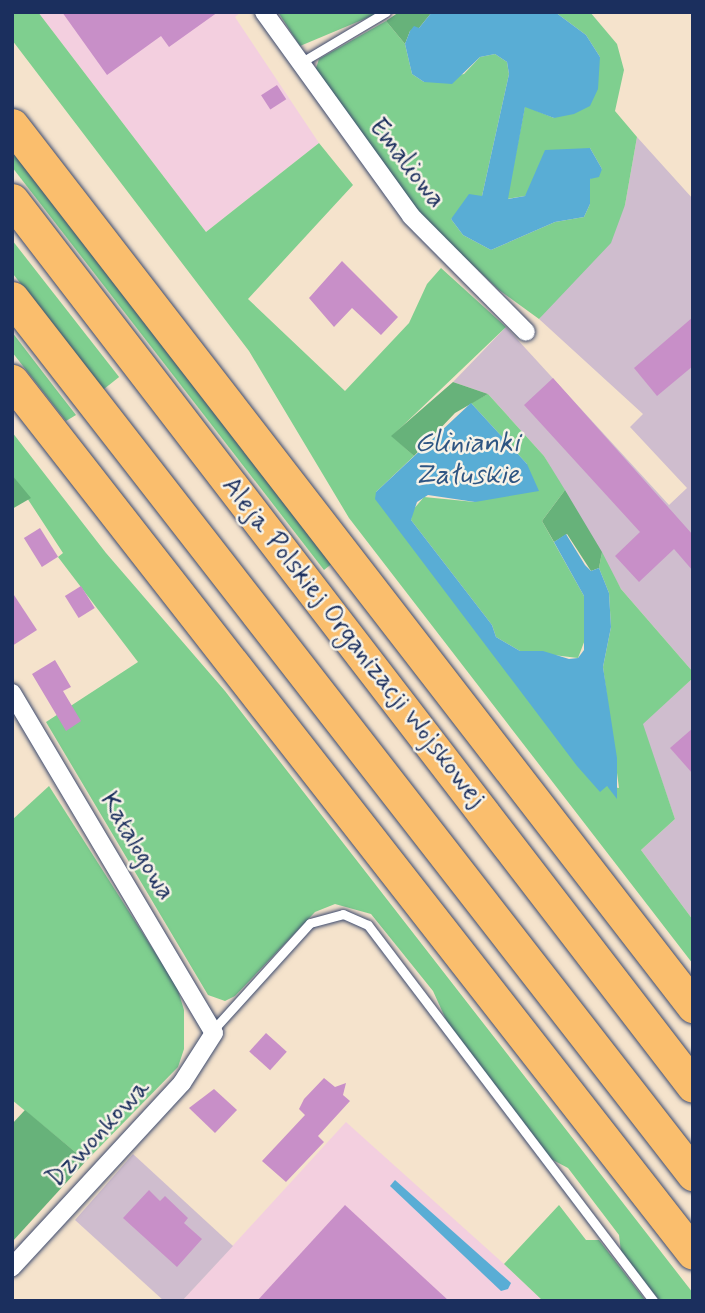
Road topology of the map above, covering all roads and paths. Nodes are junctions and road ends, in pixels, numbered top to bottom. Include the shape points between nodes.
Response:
1 (264, 12) edge
2 (386, 12) edge
3 (300, 63) junction
4 (12, 111) edge
5 (12, 125) edge
6 (42, 164) junction
7 (12, 200) edge
8 (12, 298) edge
9 (526, 332) dead end
10 (12, 382) edge
11 (12, 693) edge
12 (693, 1006) edge
13 (213, 1030) junction
14 (693, 1086) edge
15 (693, 1174) edge
16 (665, 1217) junction
17 (693, 1237) edge
18 (693, 1253) edge
19 (12, 1267) edge
20 (653, 1301) edge

1 - 3 street, Emaliowa
2 - 3 lane
3 - 9 street, Emaliowa via 411,216
4 - 6 highway
5 - 6 highway
6 - 12 highway
7 - 14 highway, Aleja Polskiej Organizacji Wojskowej
8 - 15 highway
10 - 16 highway
11 - 13 street, Katalogowa
13 - 19 street, Dzwonkowa via 213,1038 182,1083
13 - 20 lane via 310,923 343,914 368,925
16 - 17 lane
16 - 18 highway

